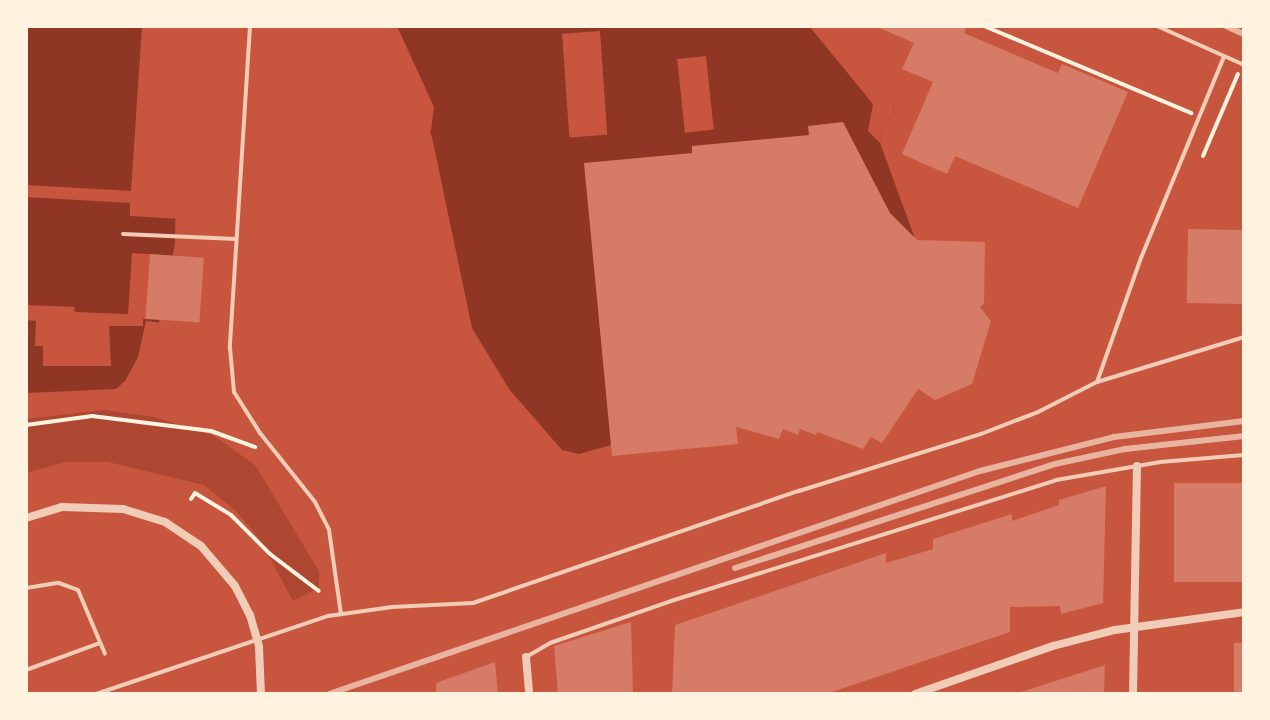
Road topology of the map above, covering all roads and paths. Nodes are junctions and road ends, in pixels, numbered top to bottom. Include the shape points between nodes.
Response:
1 (250, 26) edge
2 (984, 26) edge
3 (1157, 26) edge
4 (1224, 57) junction
5 (1244, 65) edge
6 (1238, 74) dead end
7 (1199, 117) junction
8 (1217, 125) junction
9 (1203, 156) dead end
10 (123, 234) dead end
11 (237, 239) junction
12 (1244, 337) edge
13 (1097, 382) junction
14 (26, 425) edge
15 (276, 455) junction
16 (1244, 455) edge
17 (1137, 466) junction
18 (191, 499) dead end
19 (26, 518) edge
20 (26, 588) edge
21 (319, 591) dead end
22 (1244, 612) edge
23 (341, 614) junction
24 (1135, 627) junction
25 (100, 643) junction
26 (105, 654) dead end
27 (526, 657) joint
28 (26, 670) edge
29 (96, 694) edge
30 (261, 694) edge
31 (529, 694) edge
32 (915, 694) edge
33 (1133, 694) edge

1 - 11 lane
2 - 7 path
3 - 4 lane
4 - 5 lane
4 - 7 lane
6 - 8 path
7 - 8 path
7 - 13 lane
8 - 9 path
10 - 11 lane
11 - 15 lane via 230,348 234,392
12 - 13 lane
13 - 23 lane via 981,434 473,603
14 - 15 path via 92,416 155,423 211,431
15 - 23 lane via 315,502 329,530
16 - 17 lane
17 - 24 street
17 - 27 lane via 1041,485 671,601 550,643
18 - 21 path via 195,493 231,515 270,554
19 - 30 street via 62,507 105,506 148,515 193,540 225,572 250,615 260,656
20 - 25 lane via 59,583 78,590
22 - 24 street
23 - 29 lane
24 - 32 street via 1053,646
24 - 33 street
25 - 26 lane
25 - 28 lane
27 - 31 street

